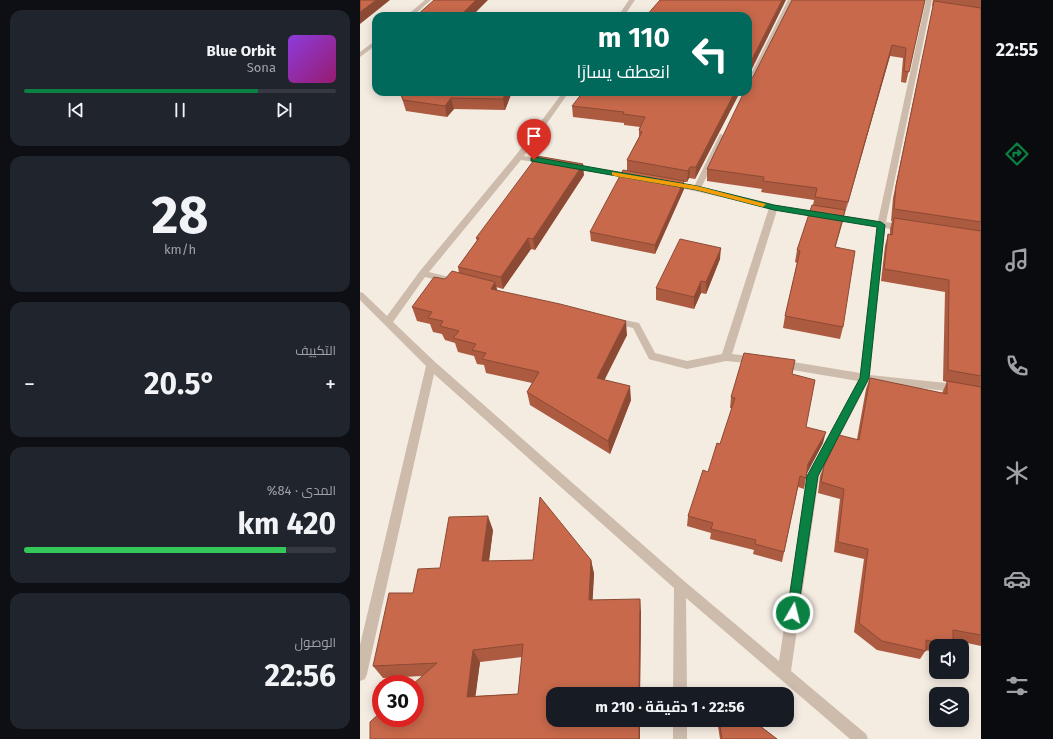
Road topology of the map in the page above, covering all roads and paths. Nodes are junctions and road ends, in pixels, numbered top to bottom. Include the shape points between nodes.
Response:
1 (414, 0) edge
2 (632, 0) edge
3 (791, 0) edge
4 (427, 1) edge
5 (928, 6) edge
6 (414, 12) edge
7 (624, 12) edge
8 (372, 45) edge
9 (360, 55) edge
10 (752, 78) edge
11 (563, 96) edge
12 (728, 126) edge
13 (519, 157) junction
14 (643, 179) edge
15 (666, 183) edge
16 (697, 188) junction
17 (774, 207) junction
18 (881, 225) junction
19 (912, 229) edge
20 (423, 273) junction
21 (470, 284) edge
22 (360, 295) edge
23 (608, 319) edge
24 (388, 321) junction
25 (726, 357) junction
26 (431, 365) junction
27 (864, 378) junction
28 (981, 394) edge
29 (680, 585) junction
30 (360, 674) edge
31 (784, 674) junction
32 (680, 687) edge
33 (680, 727) edge
34 (680, 739) edge
35 (861, 739) edge

1 - 4 street
2 - 7 street
3 - 10 street
4 - 6 street
5 - 18 street
8 - 9 street
11 - 13 street
12 - 16 street
13 - 14 street
13 - 20 street
15 - 16 street
16 - 17 street
17 - 18 street
17 - 25 street
18 - 19 street
18 - 27 street
20 - 21 street
20 - 24 street
22 - 24 street
23 - 25 street via 636,326 652,356 687,365
24 - 26 street
25 - 27 street via 768,361
26 - 29 street
26 - 30 street
27 - 28 street via 946,387
27 - 31 street via 813,476
29 - 31 street
29 - 32 street
31 - 35 street
33 - 34 street

